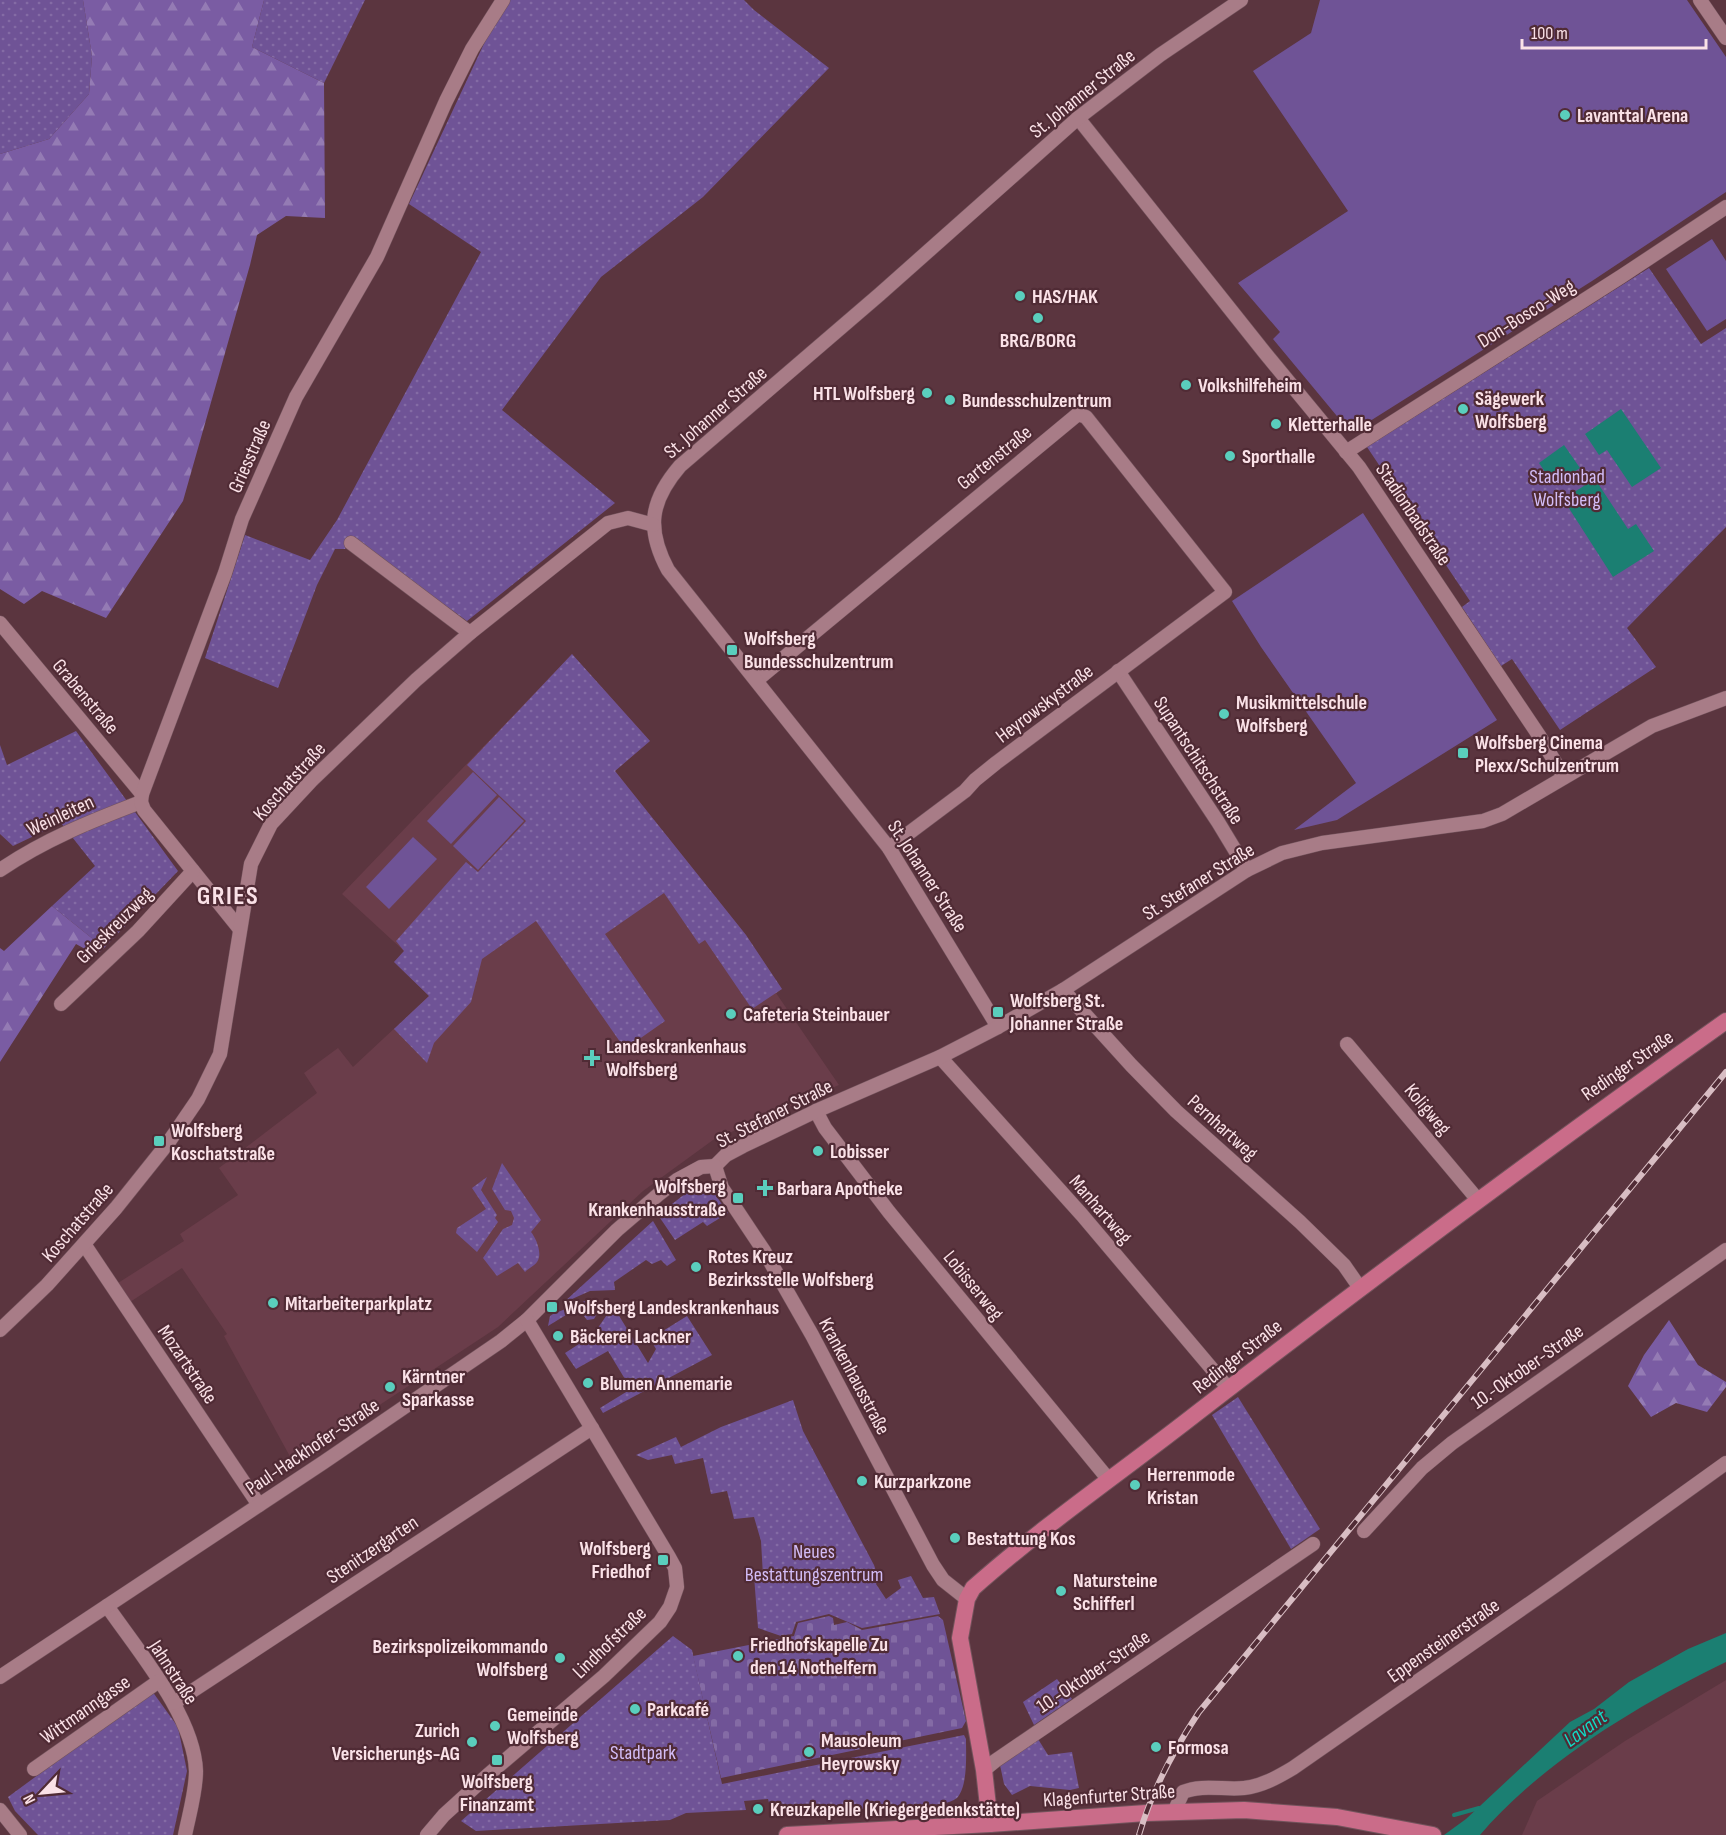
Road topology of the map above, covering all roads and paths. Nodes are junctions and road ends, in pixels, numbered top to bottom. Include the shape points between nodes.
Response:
1 (503, 0) edge
2 (1241, 0) edge
3 (1700, 0) edge
4 (1726, 38) edge
5 (1078, 118) junction
6 (1726, 207) edge
7 (1346, 452) junction
8 (654, 525) junction
9 (351, 543) dead end
10 (1225, 592) joint
11 (0, 623) edge
12 (470, 633) junction
13 (1118, 671) junction
14 (757, 680) junction
15 (1726, 698) edge
16 (1564, 777) junction
17 (141, 798) junction
18 (889, 848) junction
19 (0, 870) edge
20 (1246, 870) junction
21 (193, 871) junction
22 (239, 928) junction
23 (1063, 990) junction
24 (61, 1004) dead end
25 (1726, 1021) edge
26 (998, 1027) junction
27 (1347, 1044) dead end
28 (940, 1057) junction
29 (816, 1111) junction
30 (715, 1166) junction
31 (1478, 1200) junction
32 (84, 1244) junction
33 (1726, 1250) edge
34 (1360, 1288) junction
35 (526, 1320) junction
36 (0, 1330) edge
37 (1229, 1389) junction
38 (592, 1428) junction
39 (1726, 1463) edge
40 (1109, 1480) junction
41 (259, 1505) junction
42 (1364, 1531) dead end
43 (1313, 1544) dead end
44 (967, 1599) junction
45 (107, 1606) junction
46 (1, 1674) edge
47 (159, 1681) junction
48 (174, 1703) junction
49 (34, 1769) dead end
50 (984, 1770) junction
51 (0, 1810) edge
52 (1174, 1812) junction
53 (990, 1824) junction
54 (433, 1832) edge
55 (20, 1835) edge
56 (185, 1835) edge
57 (787, 1835) edge
58 (1433, 1835) edge

1 - 17 street, Griesstraße via 446,101 377,257 296,397 242,519
2 - 5 street, St. Johanner Straße
3 - 4 street
5 - 7 street, Stadionbadstraße
5 - 8 street, St. Johanner Straße via 680,466 659,495
6 - 7 street, Don-Bosco-Weg
7 - 16 street, Stadionbadstraße
8 - 12 street, Koschatstraße via 628,518 608,523
8 - 14 street, St. Johanner Straße via 656,542 669,570
9 - 12 street
10 - 13 street, Heyrowskystraße
10 - 14 street, Gartenstraße via 1086,417 1078,414
11 - 17 street, Grabenstraße
12 - 22 street, Koschatstraße via 399,696 271,824 251,864
13 - 18 street, Heyrowskystraße
13 - 20 street, Supantschitschstraße
14 - 18 street, St. Johanner Straße
15 - 16 street, St. Stefaner Straße via 1652,726
16 - 20 street, St. Stefaner Straße via 1483,821 1303,846
17 - 19 street, Weinleiten via 42,843
17 - 21 street via 144,810
18 - 26 street, St. Johanner Straße
20 - 23 street, St. Stefaner Straße
21 - 22 street
21 - 24 street, Grieskreuzweg via 138,931
22 - 32 street, Koschatstraße via 224,1037 213,1070 168,1143
23 - 26 street, St. Stefaner Straße
23 - 34 street, Pernhartweg via 1176,1110 1344,1265
25 - 31 main road, Redinger Straße
26 - 28 street, St. Stefaner Straße
27 - 31 street, Koligweg
28 - 29 street, St. Stefaner Straße
28 - 37 street, Manhartweg via 1082,1215
29 - 30 street, St. Stefaner Straße via 726,1155
29 - 40 street, Lobisserweg via 889,1212
30 - 35 street, Paul-Hackhofer-Straße via 701,1167 659,1194
30 - 44 street, Krankenhausstraße via 722,1188 812,1335 933,1565 943,1580
31 - 34 main road, Redinger Straße
32 - 36 street, Koschatstraße
32 - 41 street, Mozartstraße
33 - 42 street, 10.-Oktober-Straße via 1452,1443 1422,1468
34 - 37 main road, Redinger Straße
35 - 38 street, Lindhofstraße
35 - 41 street, Paul-Hackhofer-Straße via 501,1341
37 - 40 main road, Redinger Straße
38 - 48 street, Stenitzergarten
38 - 54 street, Lindhofstraße via 669,1557 677,1578 674,1597 660,1622 444,1815
39 - 52 street, Eppensteinerstraße via 1293,1768 1245,1788 1192,1788 1183,1792
40 - 44 main road, Redinger Straße via 982,1580
41 - 45 street, Paul-Hackhofer-Straße
43 - 50 street, 10.-Oktober-Straße
44 - 50 main road via 960,1638
45 - 46 street, Paul-Hackhofer-Straße
45 - 47 street, Jahnstraße
47 - 48 street, Jahnstraße
47 - 49 street, Wittmanngasse
48 - 56 street, Jahnstraße via 196,1771
50 - 53 main road
51 - 55 street
52 - 53 main road, Klagenfurter Straße
52 - 58 main road, Klagenfurter Straße via 1244,1810 1337,1817
53 - 57 main road, Klagenfurter Straße

